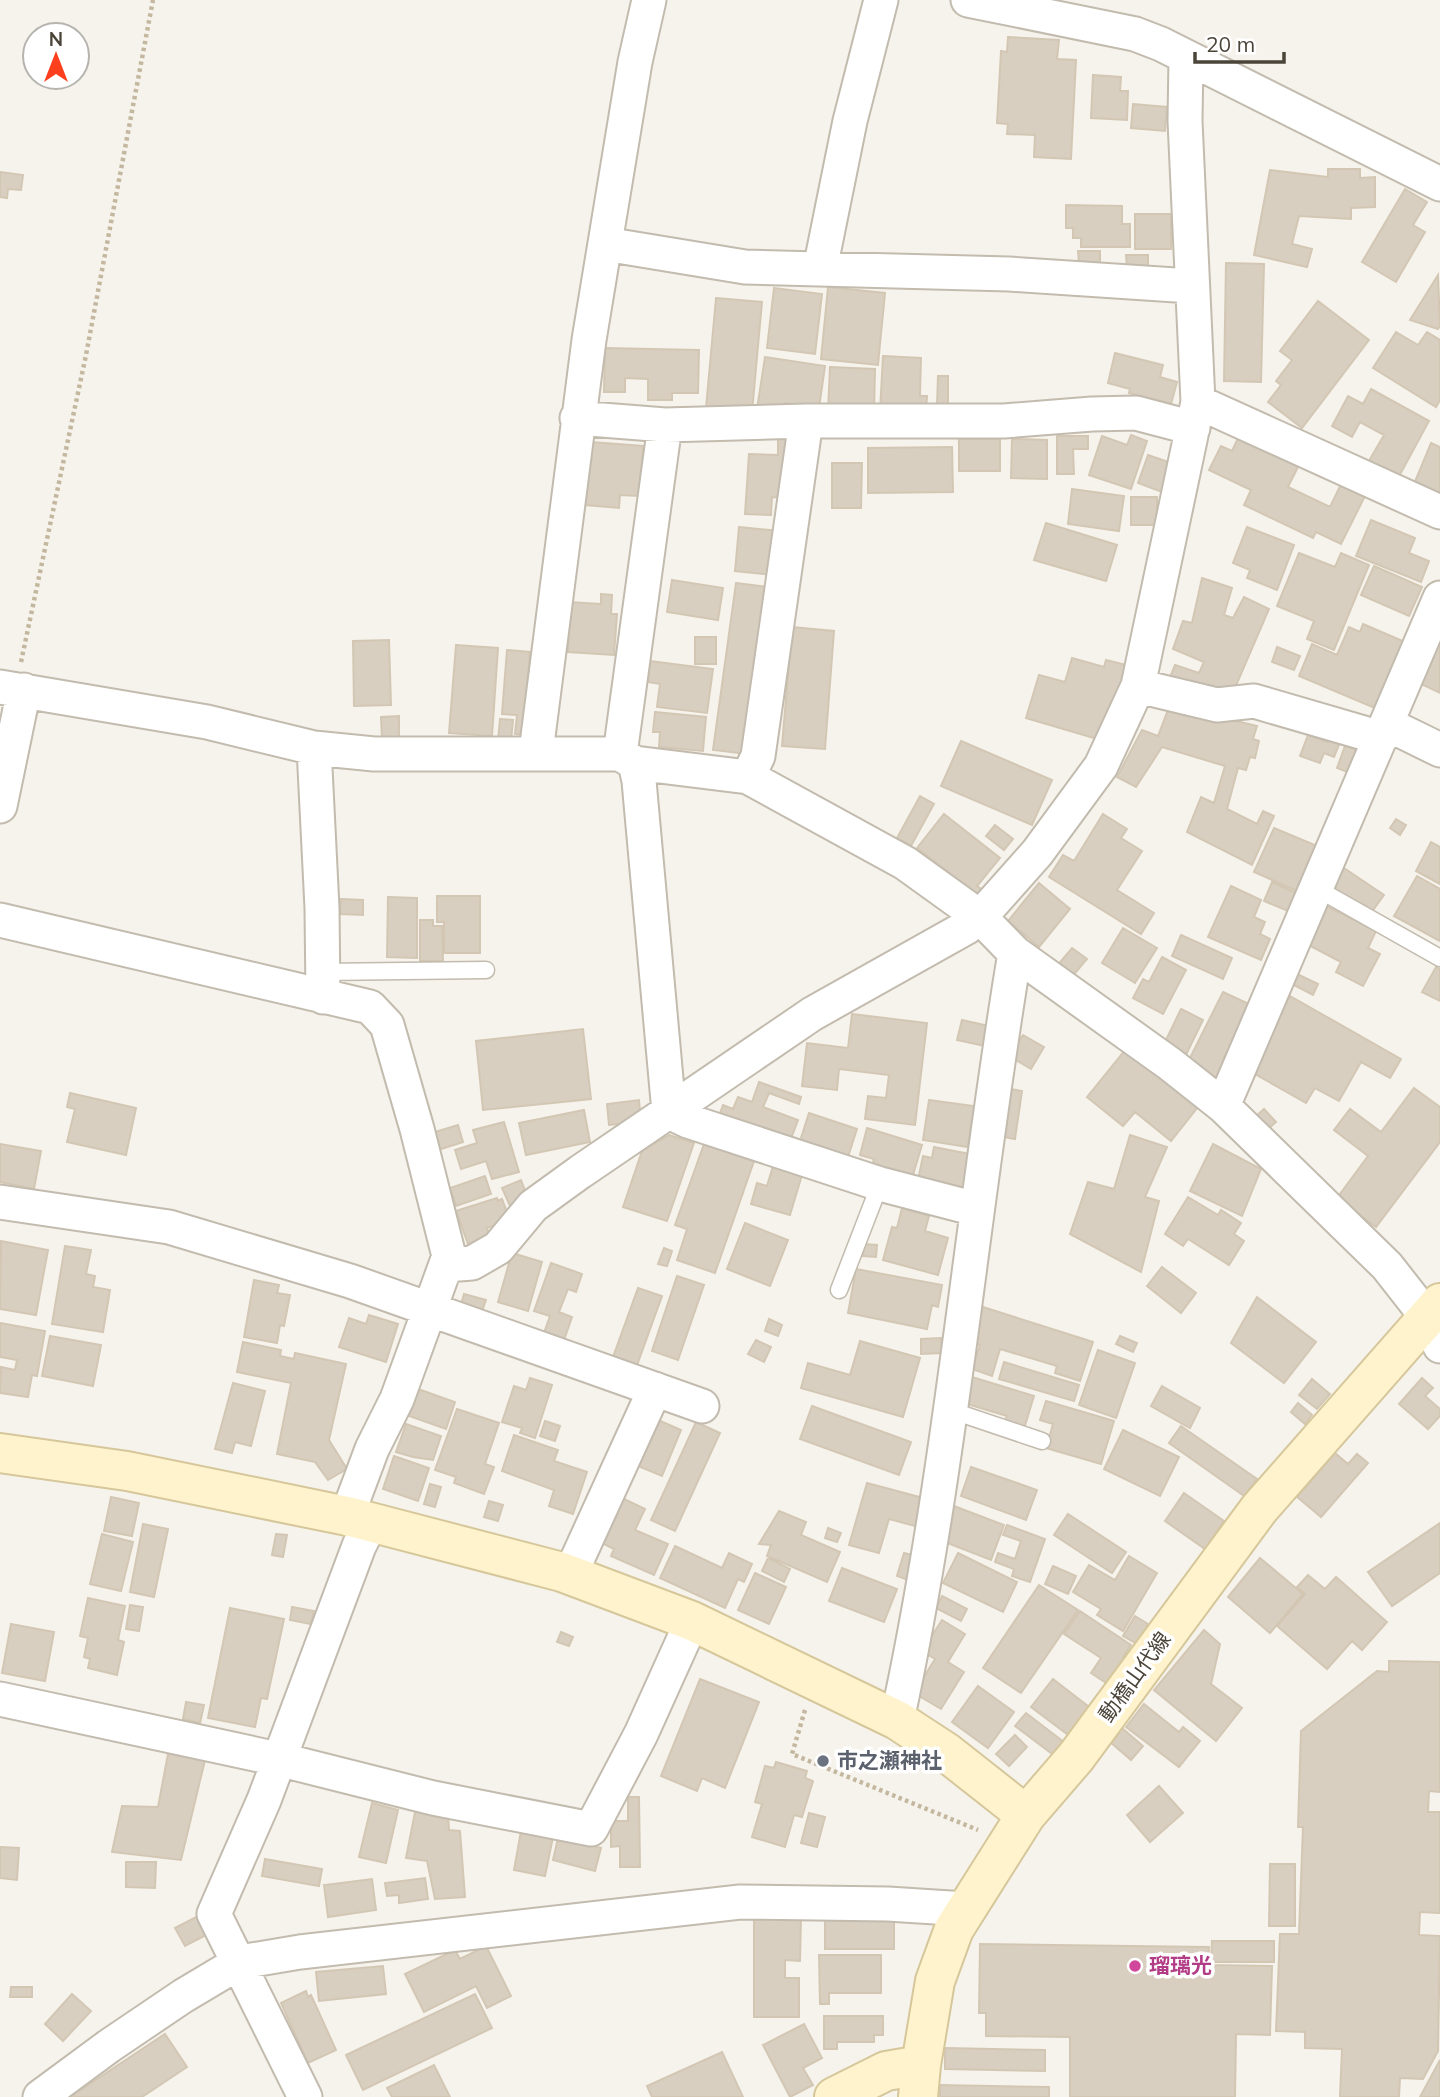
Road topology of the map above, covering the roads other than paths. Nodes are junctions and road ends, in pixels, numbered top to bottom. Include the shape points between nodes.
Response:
1 (649, 0) edge
2 (881, 0) edge
3 (968, 0) edge
4 (1186, 57) junction
5 (1440, 184) edge
6 (605, 244) junction
7 (820, 269) junction
8 (1191, 286) junction
9 (1195, 415) junction
10 (577, 418) junction
11 (806, 421) junction
12 (665, 425) junction
13 (1440, 512) edge
14 (1440, 598) edge
15 (1138, 685) junction
16 (13, 688) edge
17 (1384, 731) junction
18 (314, 748) junction
19 (1440, 750) edge
20 (536, 752) junction
21 (627, 759) junction
22 (748, 777) junction
23 (0, 806) edge
24 (1316, 888) junction
25 (979, 917) junction
26 (0, 920) edge
27 (1015, 953) junction
28 (1440, 958) edge
29 (486, 971) dead end
30 (323, 985) junction
31 (1223, 1106) junction
32 (669, 1112) junction
33 (880, 1184) junction
34 (0, 1202) edge
35 (976, 1209) junction
36 (446, 1265) junction
37 (839, 1290) dead end
38 (431, 1309) junction
39 (1436, 1322) edge
40 (655, 1389) junction
41 (702, 1406) dead end
42 (950, 1410) junction
43 (1042, 1441) dead end
44 (0, 1453) edge
45 (359, 1519) junction
46 (569, 1575) junction
47 (692, 1621) junction
48 (0, 1699) edge
49 (897, 1720) junction
50 (278, 1759) junction
51 (1026, 1815) junction
52 (966, 1909) junction
53 (240, 1962) junction
54 (920, 2081) edge
55 (40, 2097) edge
56 (305, 2097) edge
57 (834, 2097) edge

1 - 6 street
2 - 7 street
3 - 4 street via 1135,34
4 - 5 street
4 - 8 street
6 - 7 street via 745,267
6 - 10 street
7 - 8 street via 1009,274
8 - 9 street
9 - 11 street
9 - 13 street
9 - 15 street
10 - 12 street
10 - 20 street
11 - 12 street
11 - 22 street via 758,756
12 - 21 street
14 - 17 street
15 - 17 street via 1217,705 1254,701
15 - 25 street via 1101,766 1037,853
16 - 18 street via 207,722
16 - 23 street
17 - 19 street
17 - 24 street
18 - 20 street via 374,754
18 - 30 street
20 - 21 street
21 - 22 street
21 - 32 street via 639,781
22 - 25 street via 905,863
24 - 28 lane
24 - 31 street
25 - 27 street
25 - 32 street via 812,1014
26 - 30 street
27 - 31 street
27 - 35 street
29 - 30 lane
30 - 36 street via 370,1007 387,1025 449,1256
31 - 39 street via 1387,1266
32 - 33 street
32 - 36 street via 533,1206 498,1248 472,1263
33 - 35 street
33 - 37 lane
34 - 38 street via 169,1227
35 - 42 street
36 - 38 street
38 - 40 street
38 - 45 street via 372,1450
39 - 51 street, 動橋山代線 via 1259,1509 1076,1757
40 - 41 street
40 - 46 street
42 - 43 lane
42 - 49 street via 935,1526
44 - 45 street via 127,1471
45 - 46 street
45 - 50 street via 359,1546
46 - 47 street
47 - 49 street
47 - 50 street via 591,1829 433,1798
48 - 50 street
49 - 51 street
50 - 53 street via 215,1914
51 - 52 street, 動橋山代線
52 - 53 street via 888,1903 740,1902
52 - 54 street, 動橋山代線 via 954,1928 936,1981
53 - 55 street via 183,1996
53 - 56 street
54 - 57 street via 886,2071

